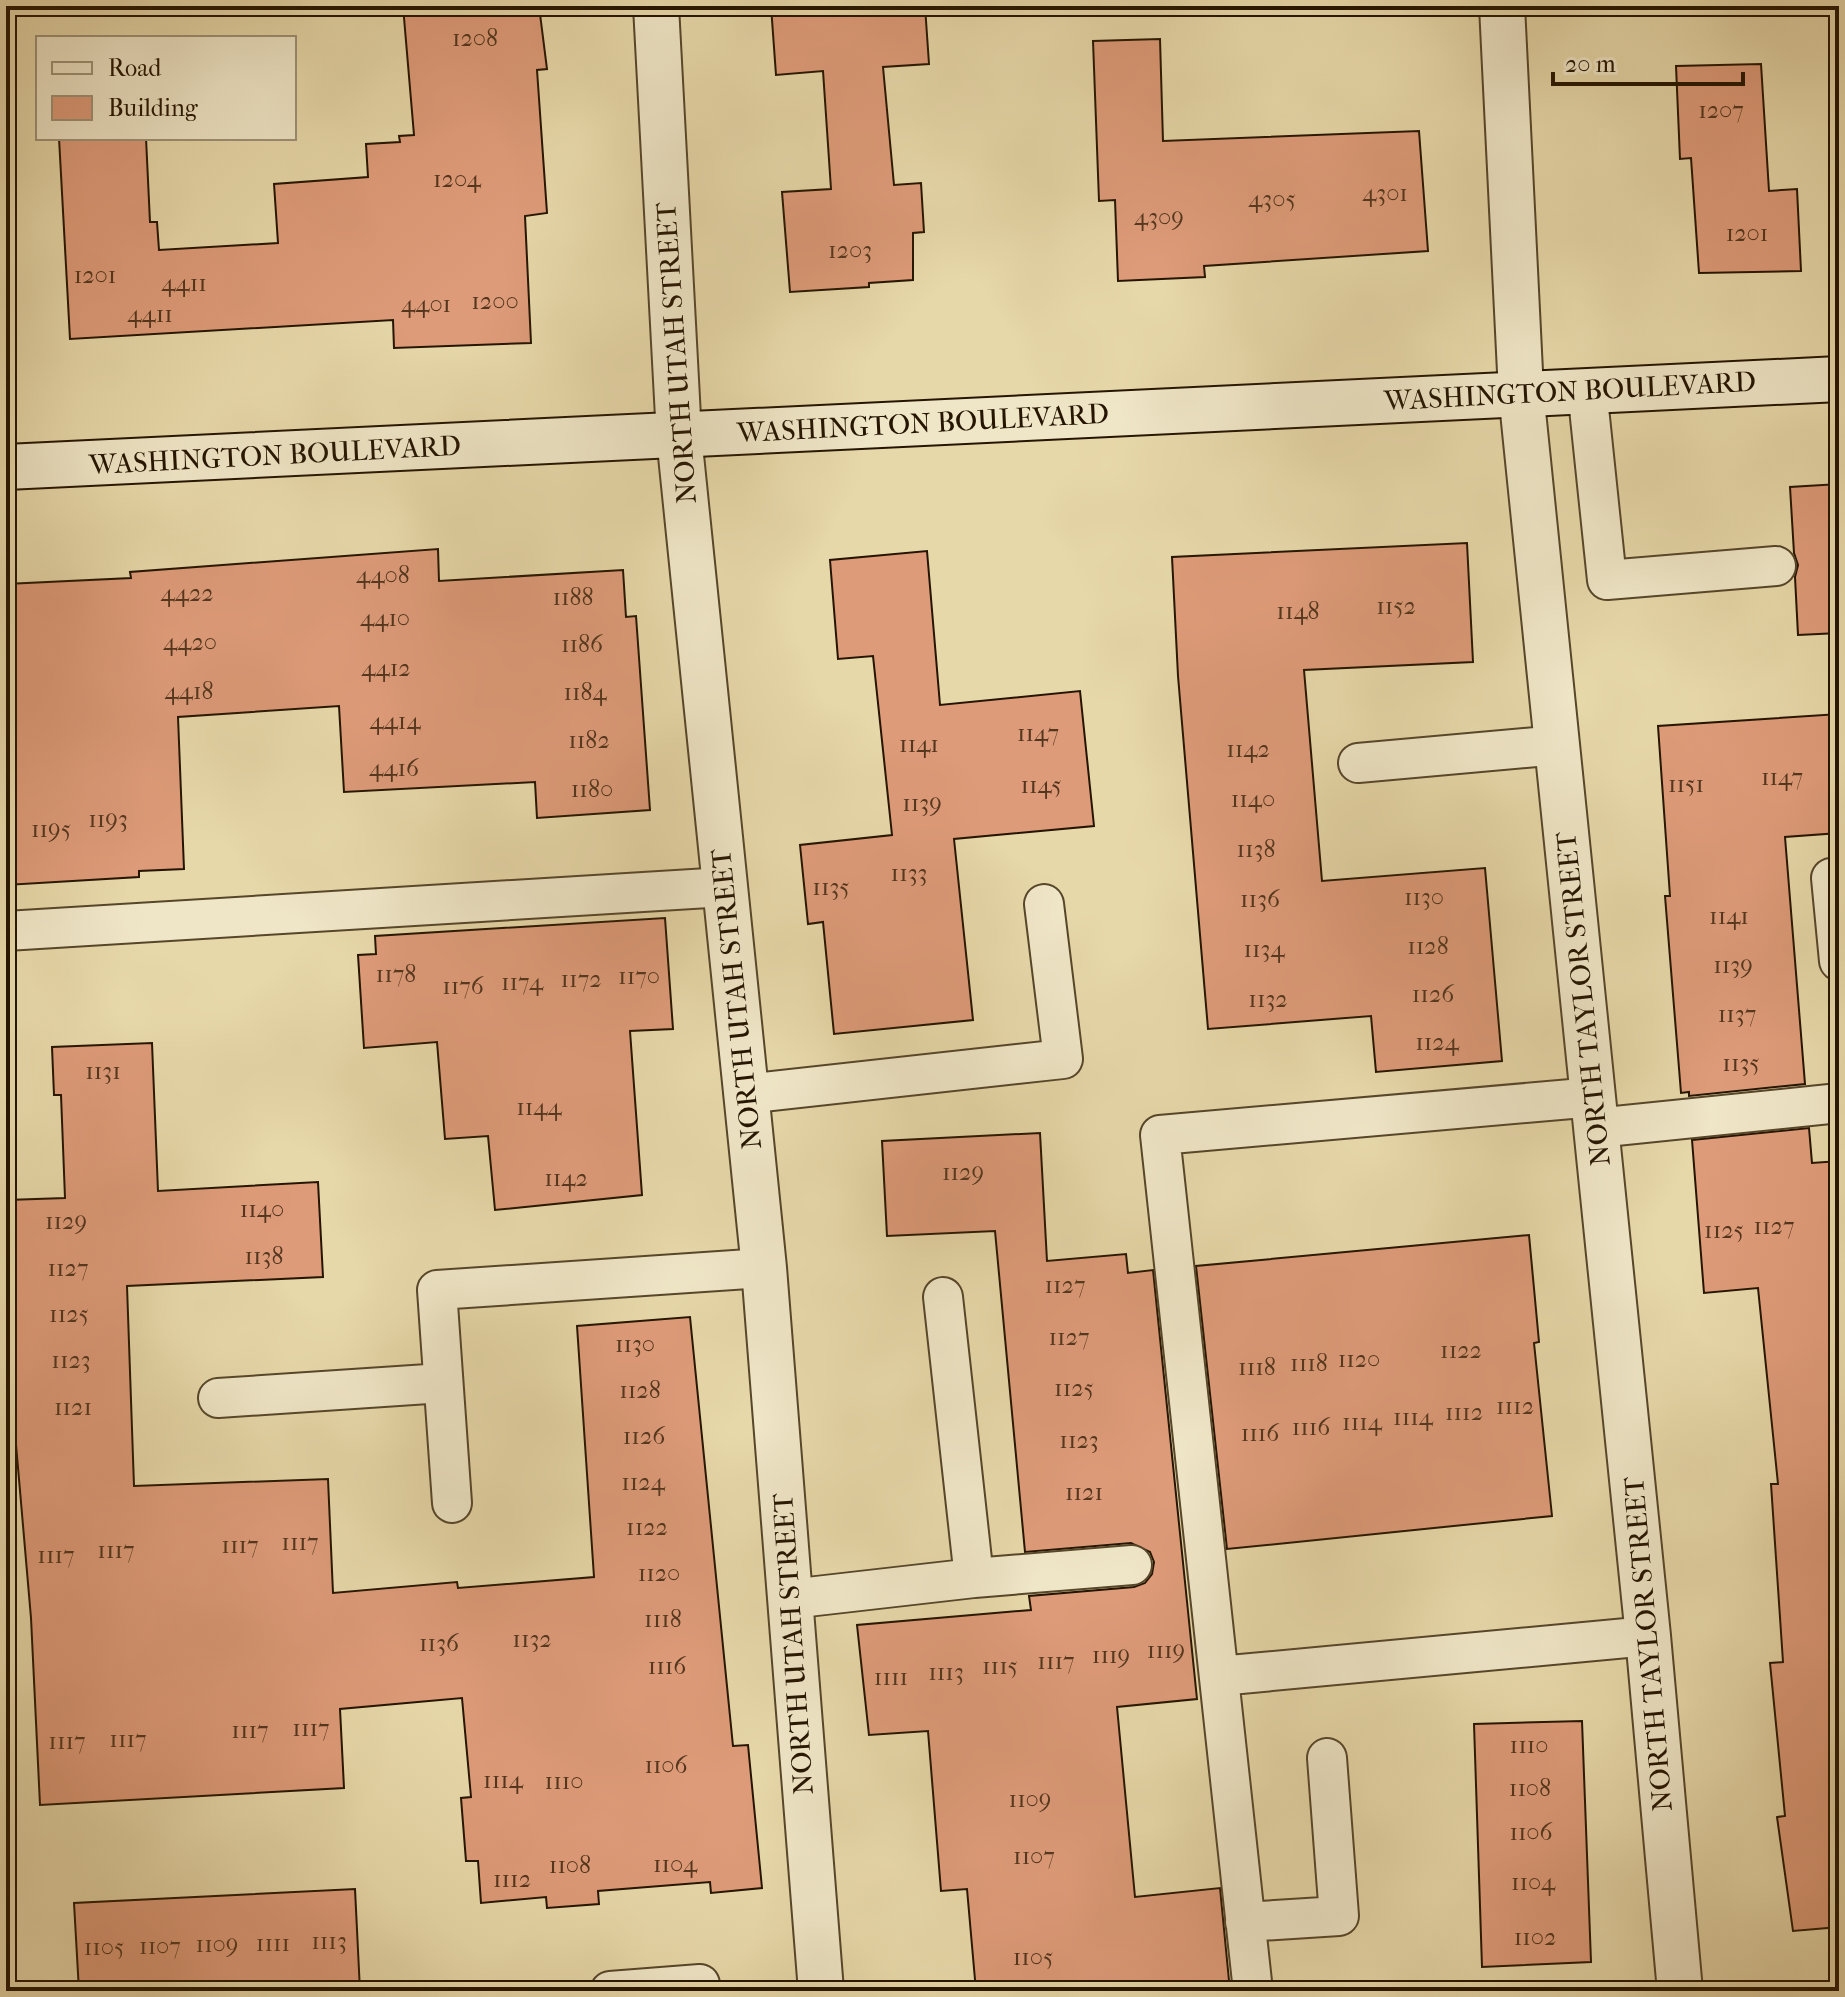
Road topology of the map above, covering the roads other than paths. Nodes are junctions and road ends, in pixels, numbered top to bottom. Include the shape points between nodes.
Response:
1 (656, 6) edge
2 (1502, 6) edge
3 (1839, 379) edge
4 (1587, 389) junction
5 (1521, 392) junction
6 (679, 436) junction
7 (6, 467) edge
8 (1776, 566) dead end
9 (1558, 745) junction
10 (1358, 763) dead end
11 (1831, 878) dead end
12 (725, 887) junction
13 (1044, 904) dead end
14 (6, 931) edge
15 (1839, 961) edge
16 (746, 1094) junction
17 (1839, 1103) edge
18 (1595, 1112) junction
19 (764, 1268) junction
20 (943, 1297) dead end
21 (443, 1383) junction
22 (218, 1398) dead end
23 (452, 1503) dead end
24 (1132, 1565) dead end
25 (974, 1578) junction
26 (790, 1599) junction
27 (1648, 1636) junction
28 (1219, 1676) junction
29 (1327, 1758) dead end
30 (1245, 1922) junction
31 (700, 1984) dead end
32 (610, 1991) edge
33 (821, 1991) edge
34 (1253, 1991) edge
35 (1680, 1991) edge

1 - 6 street, NORTH UTAH STREET
2 - 5 street, NORTH TAYLOR STREET
3 - 4 street, WASHINGTON BOULEVARD
4 - 5 street, WASHINGTON BOULEVARD
4 - 8 lane via 1607,580
5 - 6 street, WASHINGTON BOULEVARD
5 - 9 street, NORTH TAYLOR STREET
6 - 7 street, WASHINGTON BOULEVARD
6 - 12 street, NORTH UTAH STREET
9 - 10 lane
9 - 18 street, NORTH TAYLOR STREET
11 - 15 lane
12 - 14 lane
12 - 16 street, NORTH UTAH STREET
13 - 16 lane via 1063,1059
16 - 19 street, NORTH UTAH STREET
17 - 18 lane
18 - 27 street, NORTH TAYLOR STREET
18 - 28 lane via 1160,1135
19 - 21 lane via 437,1290
19 - 26 street, NORTH UTAH STREET
20 - 25 lane
21 - 22 lane
21 - 23 lane
24 - 25 lane
25 - 26 lane
26 - 33 street, NORTH UTAH STREET
27 - 28 lane
27 - 35 street, NORTH TAYLOR STREET
28 - 30 lane
29 - 30 lane via 1339,1916
30 - 34 lane
31 - 32 lane

